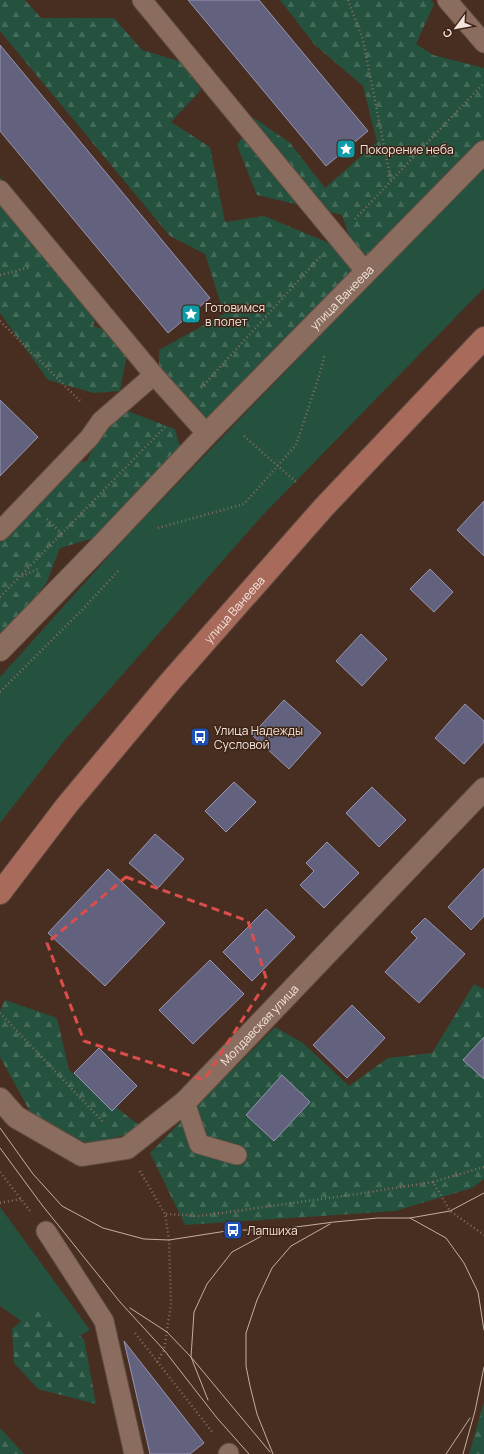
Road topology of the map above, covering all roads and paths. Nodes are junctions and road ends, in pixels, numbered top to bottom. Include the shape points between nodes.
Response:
1 (142, 0) edge
2 (348, 0) edge
3 (447, 0) edge
4 (484, 43) edge
5 (484, 83) edge
6 (484, 152) edge
7 (391, 181) junction
8 (0, 190) edge
9 (338, 238) junction
10 (366, 272) junction
11 (0, 321) edge
12 (484, 338) edge
13 (325, 353) dead end
14 (154, 375) junction
15 (183, 408) junction
16 (224, 418) junction
17 (101, 421) junction
18 (207, 434) junction
19 (278, 467) junction
20 (296, 482) dead end
21 (158, 528) dead end
22 (0, 531) edge
23 (153, 533) dead end
24 (123, 566) dead end
25 (0, 597) edge
26 (0, 650) edge
27 (0, 692) edge
28 (484, 789) edge
29 (0, 893) edge
30 (0, 1013) edge
31 (0, 1099) edge
32 (185, 1102) junction
33 (127, 1148) junction
34 (237, 1155) dead end
35 (484, 1167) edge
36 (0, 1172) edge
37 (433, 1182) junction
38 (21, 1199) junction
39 (0, 1203) edge
40 (165, 1214) junction
41 (46, 1231) joint
42 (484, 1236) edge
43 (130, 1328) dead end
44 (157, 1362) junction
45 (134, 1454) edge
46 (228, 1454) edge

1 - 9 lane
2 - 7 path via 363,40
3 - 4 lane
5 - 7 path
6 - 10 street, улица Ванеева
7 - 9 path
8 - 14 lane
9 - 10 lane
9 - 15 path
10 - 16 street, улица Ванеева
11 - 17 path
12 - 29 main road, улица Ванеева via 324,507 169,683 67,806
13 - 19 path via 296,446
14 - 15 lane
14 - 17 lane
15 - 18 lane
15 - 25 path
16 - 18 street, улица Ванеева
16 - 19 path
17 - 22 lane via 90,436
18 - 26 street, улица Ванеева
19 - 20 path
21 - 23 path
24 - 27 path
28 - 32 street, Молдавская улица
30 - 33 path
31 - 33 street, Молдавская улица via 16,1117 82,1155
32 - 33 street, Молдавская улица
32 - 34 lane via 199,1144
33 - 40 path
35 - 37 path
36 - 38 path
37 - 40 path via 200,1216
37 - 42 path via 450,1211
38 - 39 path
38 - 41 path
40 - 44 path via 170,1240 170,1304 164,1350
41 - 45 lane via 104,1321
43 - 44 path
44 - 46 path

